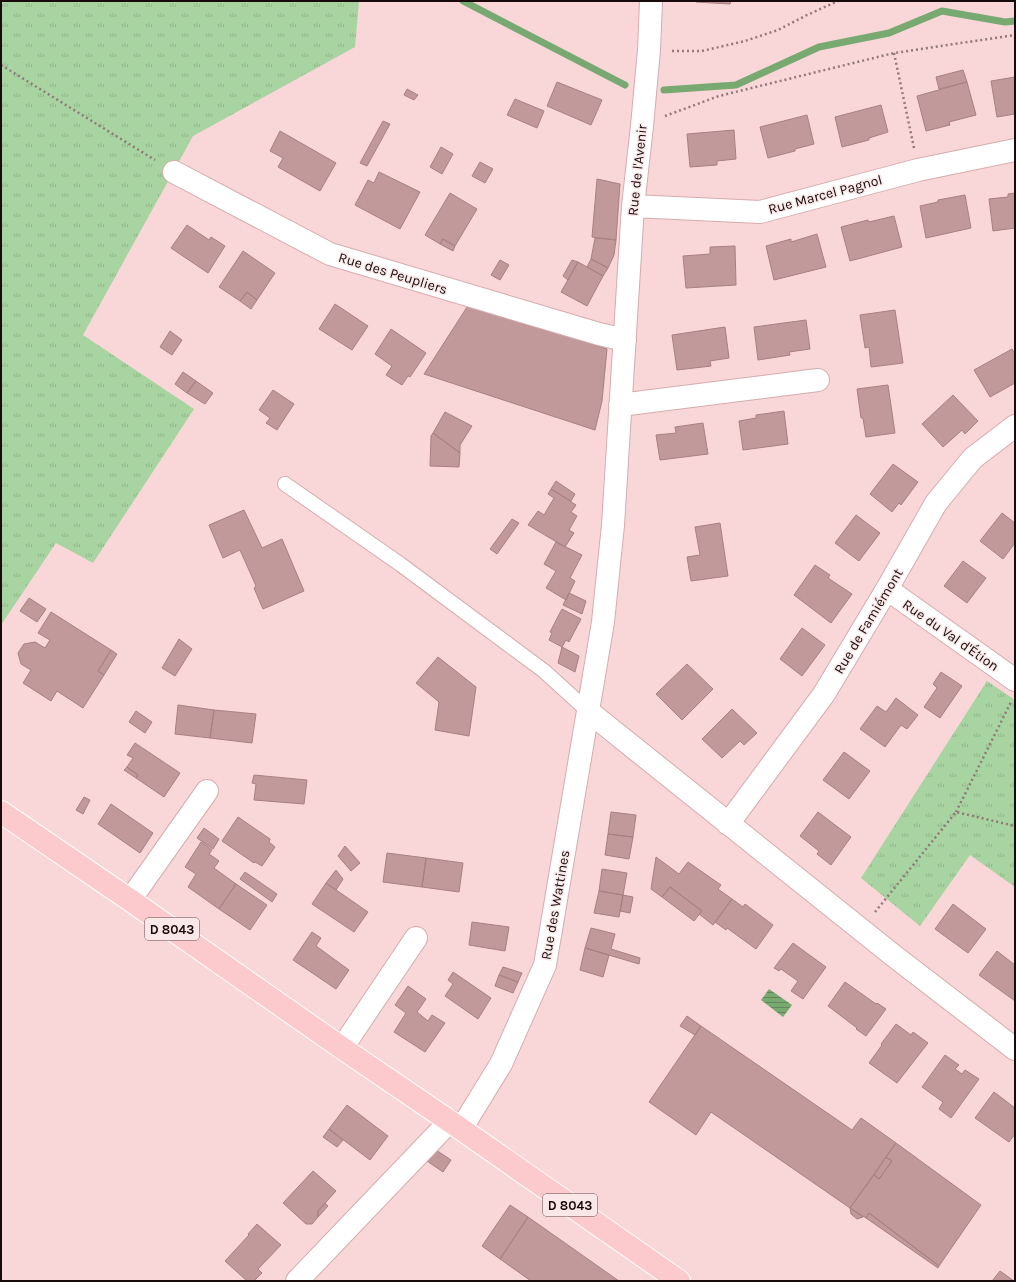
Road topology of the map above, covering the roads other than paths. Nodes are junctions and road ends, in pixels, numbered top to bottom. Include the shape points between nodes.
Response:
1 (651, 1) edge
2 (1015, 150) edge
3 (174, 172) road end
4 (633, 206) junction
5 (625, 340) junction
6 (818, 380) dead end
7 (620, 405) junction
8 (1015, 426) edge
9 (284, 484) dead end
10 (887, 589) junction
11 (1015, 680) edge
12 (588, 711) junction
13 (207, 791) dead end
14 (1, 812) edge
15 (728, 824) junction
16 (130, 900) junction
17 (416, 938) dead end
18 (342, 1048) junction
19 (1015, 1050) edge
20 (456, 1125) junction
21 (297, 1281) edge
22 (679, 1281) edge

1 - 4 street, Rue de l'Avenir via 649,50
2 - 4 street, Rue Marcel Pagnol via 918,170 760,212
3 - 5 street, Rue des Peupliers via 330,254
4 - 5 street, Rue de l'Avenir
5 - 7 street, Rue de l'Avenir
6 - 7 street
7 - 12 street, Rue des Wattines via 613,525 603,622
8 - 10 street, Rue de Famiémont via 973,458 936,503
9 - 12 lane via 400,564 544,671
10 - 11 street, Rue du Val d'Étion
10 - 15 street, Rue de Famiémont via 824,694
12 - 15 street
12 - 20 street, Rue des Wattines via 545,965 501,1064
13 - 16 street
14 - 16 main road, D 8043
15 - 19 street
16 - 18 main road, D 8043
17 - 18 street
18 - 20 main road, D 8043
20 - 21 street, Rue des Wattines
20 - 22 main road, D 8043

